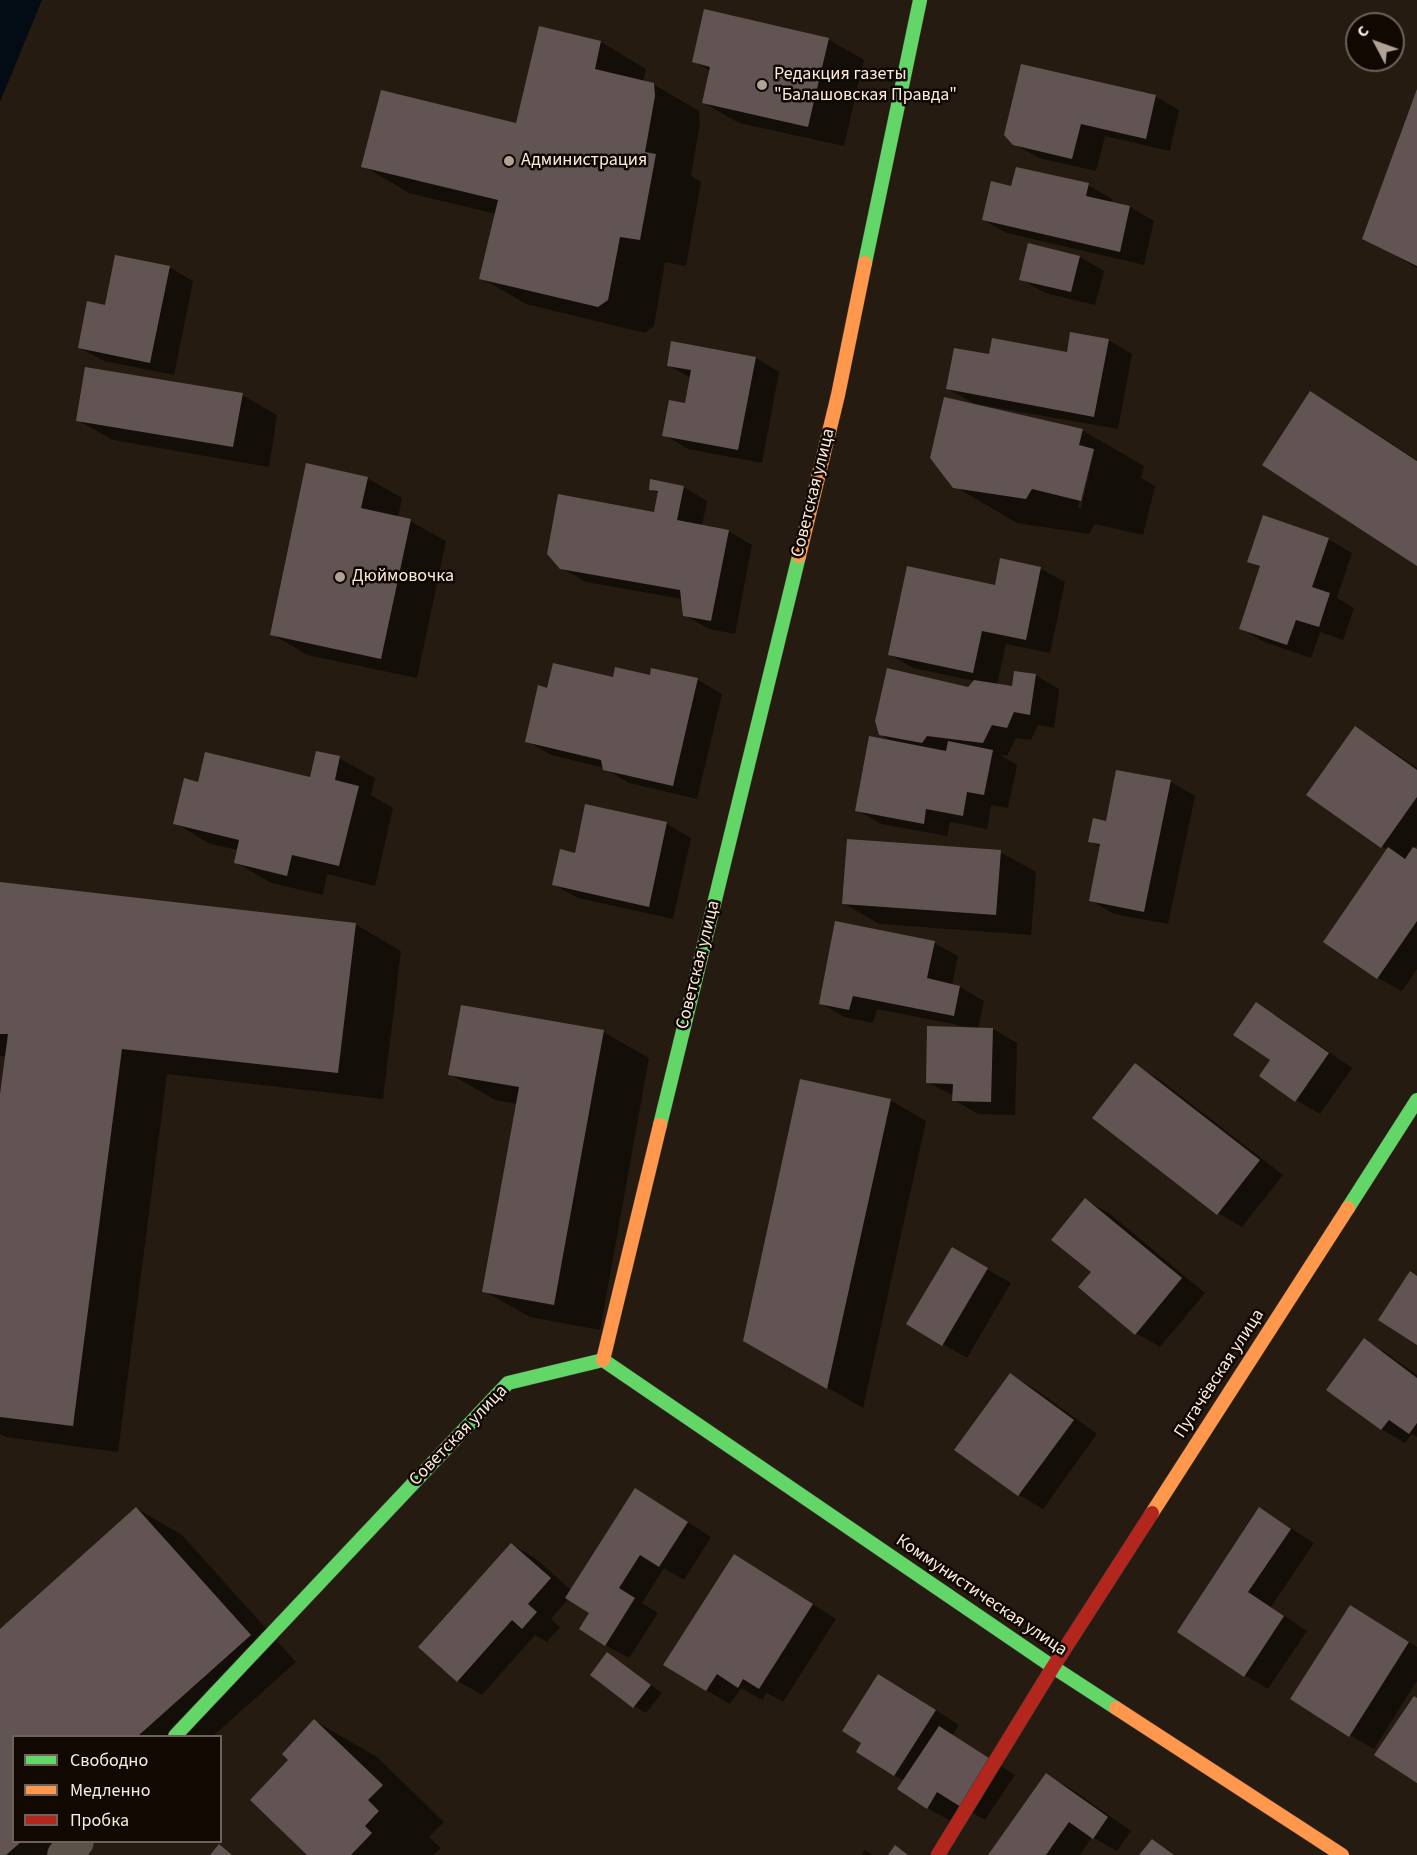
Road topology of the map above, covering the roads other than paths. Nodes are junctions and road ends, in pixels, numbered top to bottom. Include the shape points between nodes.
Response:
1 (920, 0) edge
2 (1417, 1100) edge
3 (603, 1360) junction
4 (1053, 1667) junction
5 (177, 1735) edge
6 (76, 1843) edge
7 (64, 1855) edge
8 (938, 1855) edge
9 (1342, 1855) edge

1 - 3 street, Советская улица via 838,395
2 - 4 street, Пугачёвская улица
3 - 4 street, Коммунистическая улица
3 - 5 street, Советская улица via 508,1383
4 - 8 street, Пугачёвская улица
4 - 9 street, Коммунистическая улица
6 - 7 street

